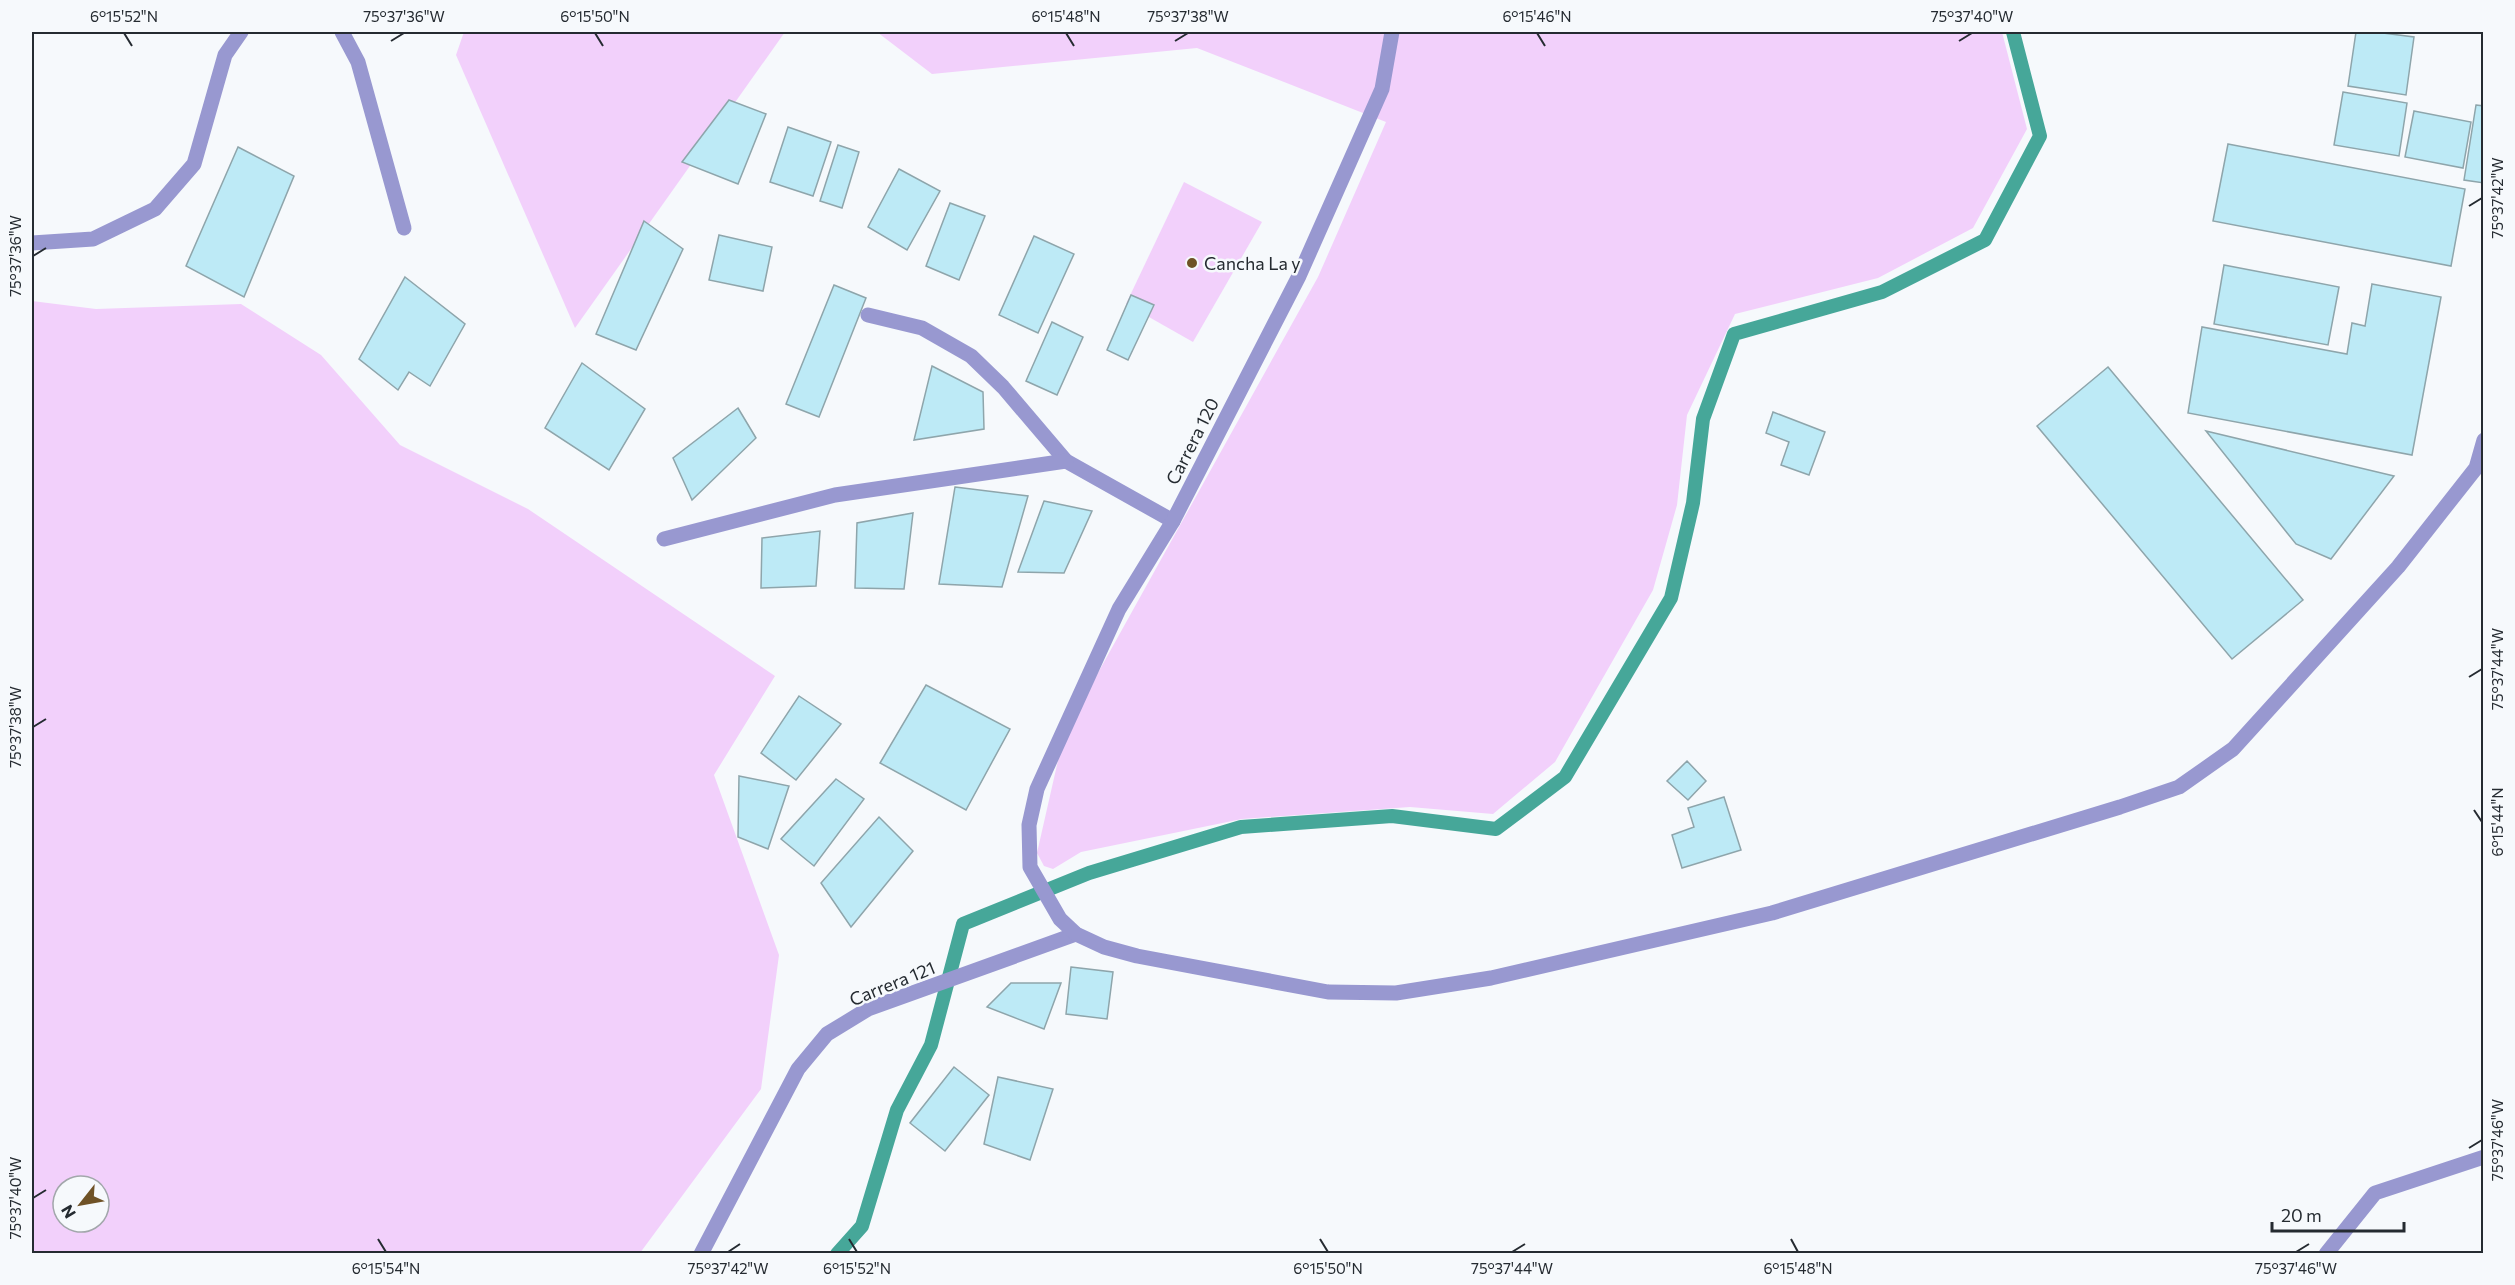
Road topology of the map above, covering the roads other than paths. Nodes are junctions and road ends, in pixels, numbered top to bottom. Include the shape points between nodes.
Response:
1 (241, 32) edge
2 (342, 32) edge
3 (1392, 32) edge
4 (404, 228) dead end
5 (32, 243) edge
6 (868, 315) dead end
7 (2484, 440) edge
8 (1066, 461) junction
9 (2480, 464) edge
10 (1173, 521) junction
11 (664, 540) dead end
12 (1076, 934) junction
13 (2484, 1157) edge
14 (701, 1254) edge
15 (2326, 1254) edge

1 - 5 street via 225,55 194,164 155,209 93,239
2 - 4 street via 358,62
3 - 10 street, Carrera 120 via 1382,88 1352,160 1299,276
6 - 8 street via 922,328 971,356
7 - 9 street
8 - 10 street
8 - 11 street via 835,495
9 - 12 street via 2398,567 2233,749 2179,787 2120,807 1772,913 1491,978 1396,993 1328,992 1137,956
10 - 12 street, Carrera 120 via 1119,609 1037,789 1029,825 1030,867 1060,919
12 - 14 street, Carrera 121 via 868,1010 827,1034 798,1069
13 - 15 street via 2374,1193

